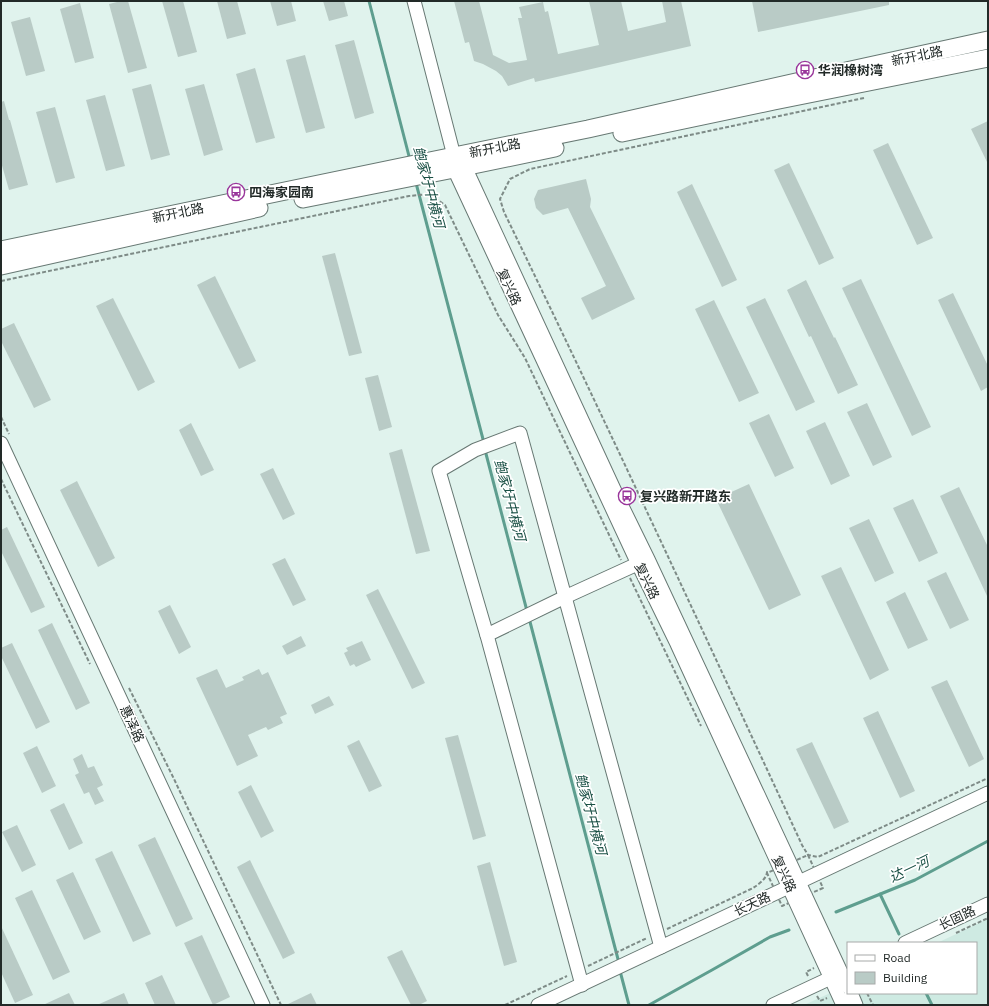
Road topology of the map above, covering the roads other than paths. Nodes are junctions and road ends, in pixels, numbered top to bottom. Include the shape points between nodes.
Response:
1 (414, 1) edge
2 (988, 40) edge
3 (988, 58) edge
4 (457, 164) junction
5 (409, 172) junction
6 (1, 250) edge
7 (1, 266) edge
8 (1, 443) edge
9 (643, 562) junction
10 (566, 597) junction
11 (487, 635) junction
12 (988, 793) edge
13 (794, 884) junction
14 (988, 904) edge
15 (907, 942) edge
16 (662, 947) junction
17 (840, 974) edge
18 (582, 984) junction
19 (847, 986) edge
20 (851, 994) edge
21 (263, 1005) edge
22 (538, 1005) edge
23 (773, 1005) edge
24 (843, 1005) edge
25 (856, 1005) edge

1 - 4 street, 复兴路
2 - 4 main road, 新开北路 via 588,129
3 - 4 main road, 新开北路
4 - 5 main road, 新开北路
4 - 9 street, 复兴路 via 616,493
5 - 6 main road, 新开北路
5 - 7 main road, 新开北路 via 276,205
8 - 21 street, 惠泽路
9 - 10 street
9 - 13 street, 复兴路
10 - 11 street
10 - 11 street via 520,433 475,450 439,471
10 - 16 street
11 - 18 street
12 - 13 street, 长天路
13 - 16 street, 长天路
13 - 17 street, 复兴路
14 - 15 street, 长固路
16 - 18 street, 长天路
17 - 19 street, 复兴路
17 - 23 street
17 - 24 street, 复兴路
18 - 22 street, 长天路
20 - 25 street

